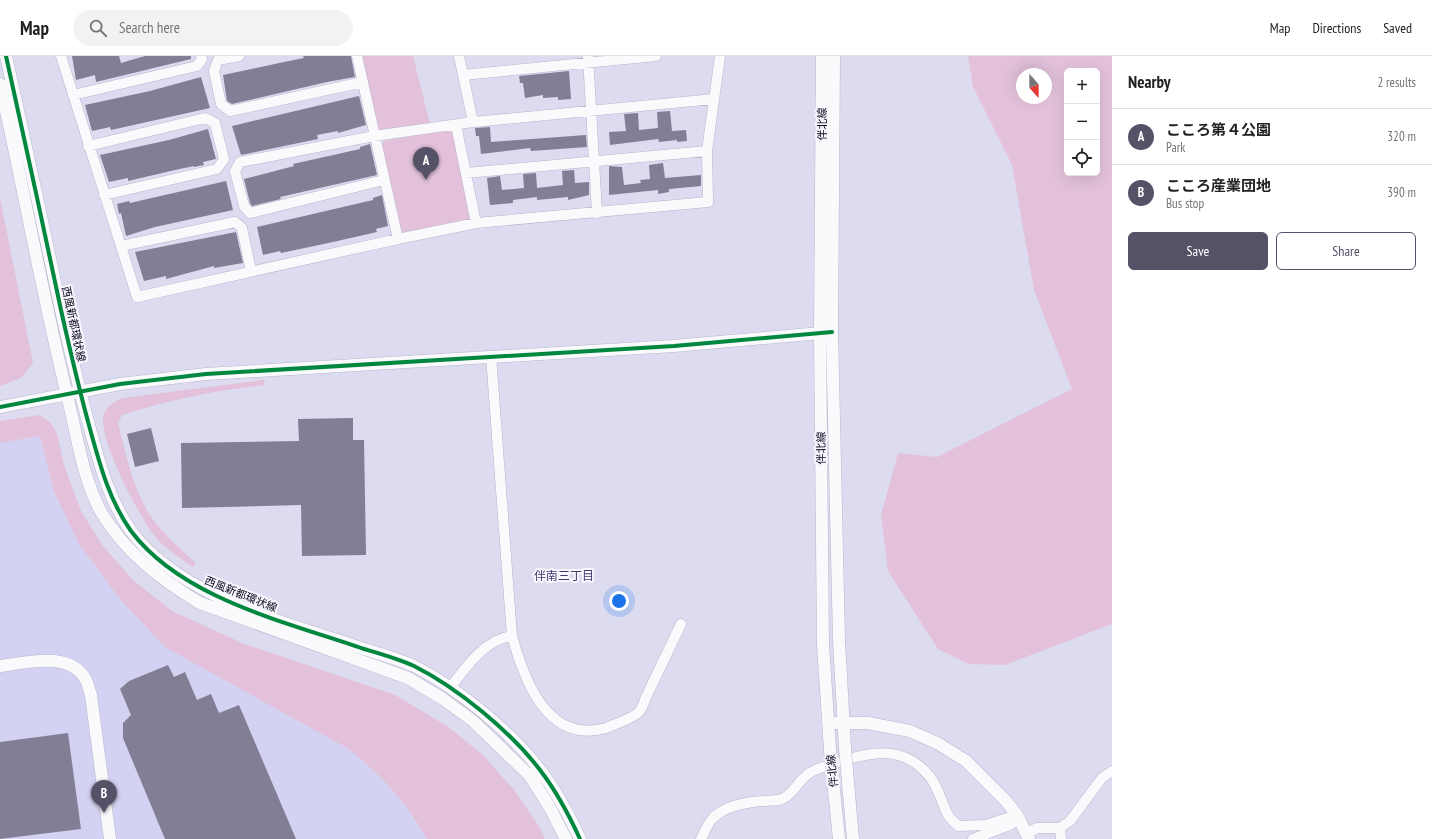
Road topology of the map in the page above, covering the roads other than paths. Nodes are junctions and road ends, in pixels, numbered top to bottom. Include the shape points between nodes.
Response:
1 (6, 56) edge
2 (61, 56) edge
3 (201, 56) edge
4 (239, 56) edge
5 (357, 56) edge
6 (459, 56) edge
7 (656, 56) edge
8 (720, 56) edge
9 (822, 56) edge
10 (834, 56) edge
11 (588, 59) edge
12 (463, 74) junction
13 (363, 82) junction
14 (0, 84) edge
15 (73, 95) junction
16 (714, 99) junction
17 (591, 112) junction
18 (473, 122) junction
19 (456, 125) junction
20 (374, 136) junction
21 (88, 146) junction
22 (707, 151) junction
23 (594, 161) junction
24 (466, 173) junction
25 (384, 180) junction
26 (104, 195) junction
27 (597, 212) junction
28 (476, 223) junction
29 (398, 239) junction
30 (121, 246) junction
31 (251, 271) junction
32 (826, 332) junction
33 (491, 356) junction
34 (80, 393) junction
35 (67, 396) junction
36 (0, 407) edge
37 (681, 624) dead end
38 (512, 636) junction
39 (0, 666) edge
40 (450, 688) junction
41 (828, 723) junction
42 (843, 723) junction
43 (1112, 771) edge
44 (1018, 818) junction
45 (1060, 828) junction
46 (1028, 837) edge
47 (110, 839) edge
48 (566, 839) edge
49 (580, 839) edge
50 (701, 839) edge
51 (839, 839) edge
52 (853, 839) edge
53 (973, 839) edge
54 (1061, 839) edge

1 - 34 street, 西風新都環状線
2 - 15 street
3 - 15 street via 202,59 197,66
4 - 13 street via 218,60 214,71 221,104 230,111
5 - 13 street
6 - 12 street
7 - 11 street
8 - 16 street
9 - 32 street, 伴北線
10 - 32 street, 伴北線
11 - 12 street
11 - 17 street
12 - 18 street
13 - 20 street
14 - 35 street, 西風新都環状線
15 - 21 street
16 - 17 street
16 - 22 street
17 - 18 street
17 - 23 street
18 - 19 street
19 - 20 street
19 - 24 street
20 - 25 street
20 - 25 street via 240,162 235,172 244,206 250,213
21 - 26 street
21 - 26 street via 205,118 215,123 224,159 217,169
22 - 23 street
22 - 27 street via 708,202
23 - 24 street
23 - 27 street
24 - 28 street
25 - 29 street
26 - 30 street
27 - 28 street
28 - 29 street
29 - 31 street
30 - 31 street via 235,222 242,228
30 - 31 street via 137,297
32 - 33 street via 674,346
32 - 41 street, 伴北線 via 823,644
32 - 42 street, 伴北線
33 - 34 street via 206,374 120,384
33 - 38 street
34 - 35 street
34 - 40 street, 西風新都環状線 via 103,476 115,506 132,532 156,558 209,593 414,666
35 - 36 street
35 - 48 street, 西風新都環状線 via 88,481 101,511 119,539 142,563 171,586 200,603 408,678 443,699 473,721 530,776
37 - 38 street via 639,712 612,726 595,730 580,730 564,725 548,713 532,691 520,665
38 - 40 street via 501,637 478,654
39 - 47 street via 43,661 62,662 75,668 86,679 91,695
40 - 49 street, 西風新都環状線 via 508,734 540,770 560,799
41 - 42 street
41 - 51 street, 伴北線, bridge
42 - 44 street via 910,731 939,744 966,761
42 - 52 street, 伴北線, bridge
43 - 45 street via 1102,778 1070,822
44 - 46 street
44 - 50 street via 986,825 958,826 948,816 939,791 929,776 912,760 897,755 861,754 812,771 780,800 737,805 723,812 713,818
44 - 53 street
45 - 46 street via 1037,828
45 - 54 street

